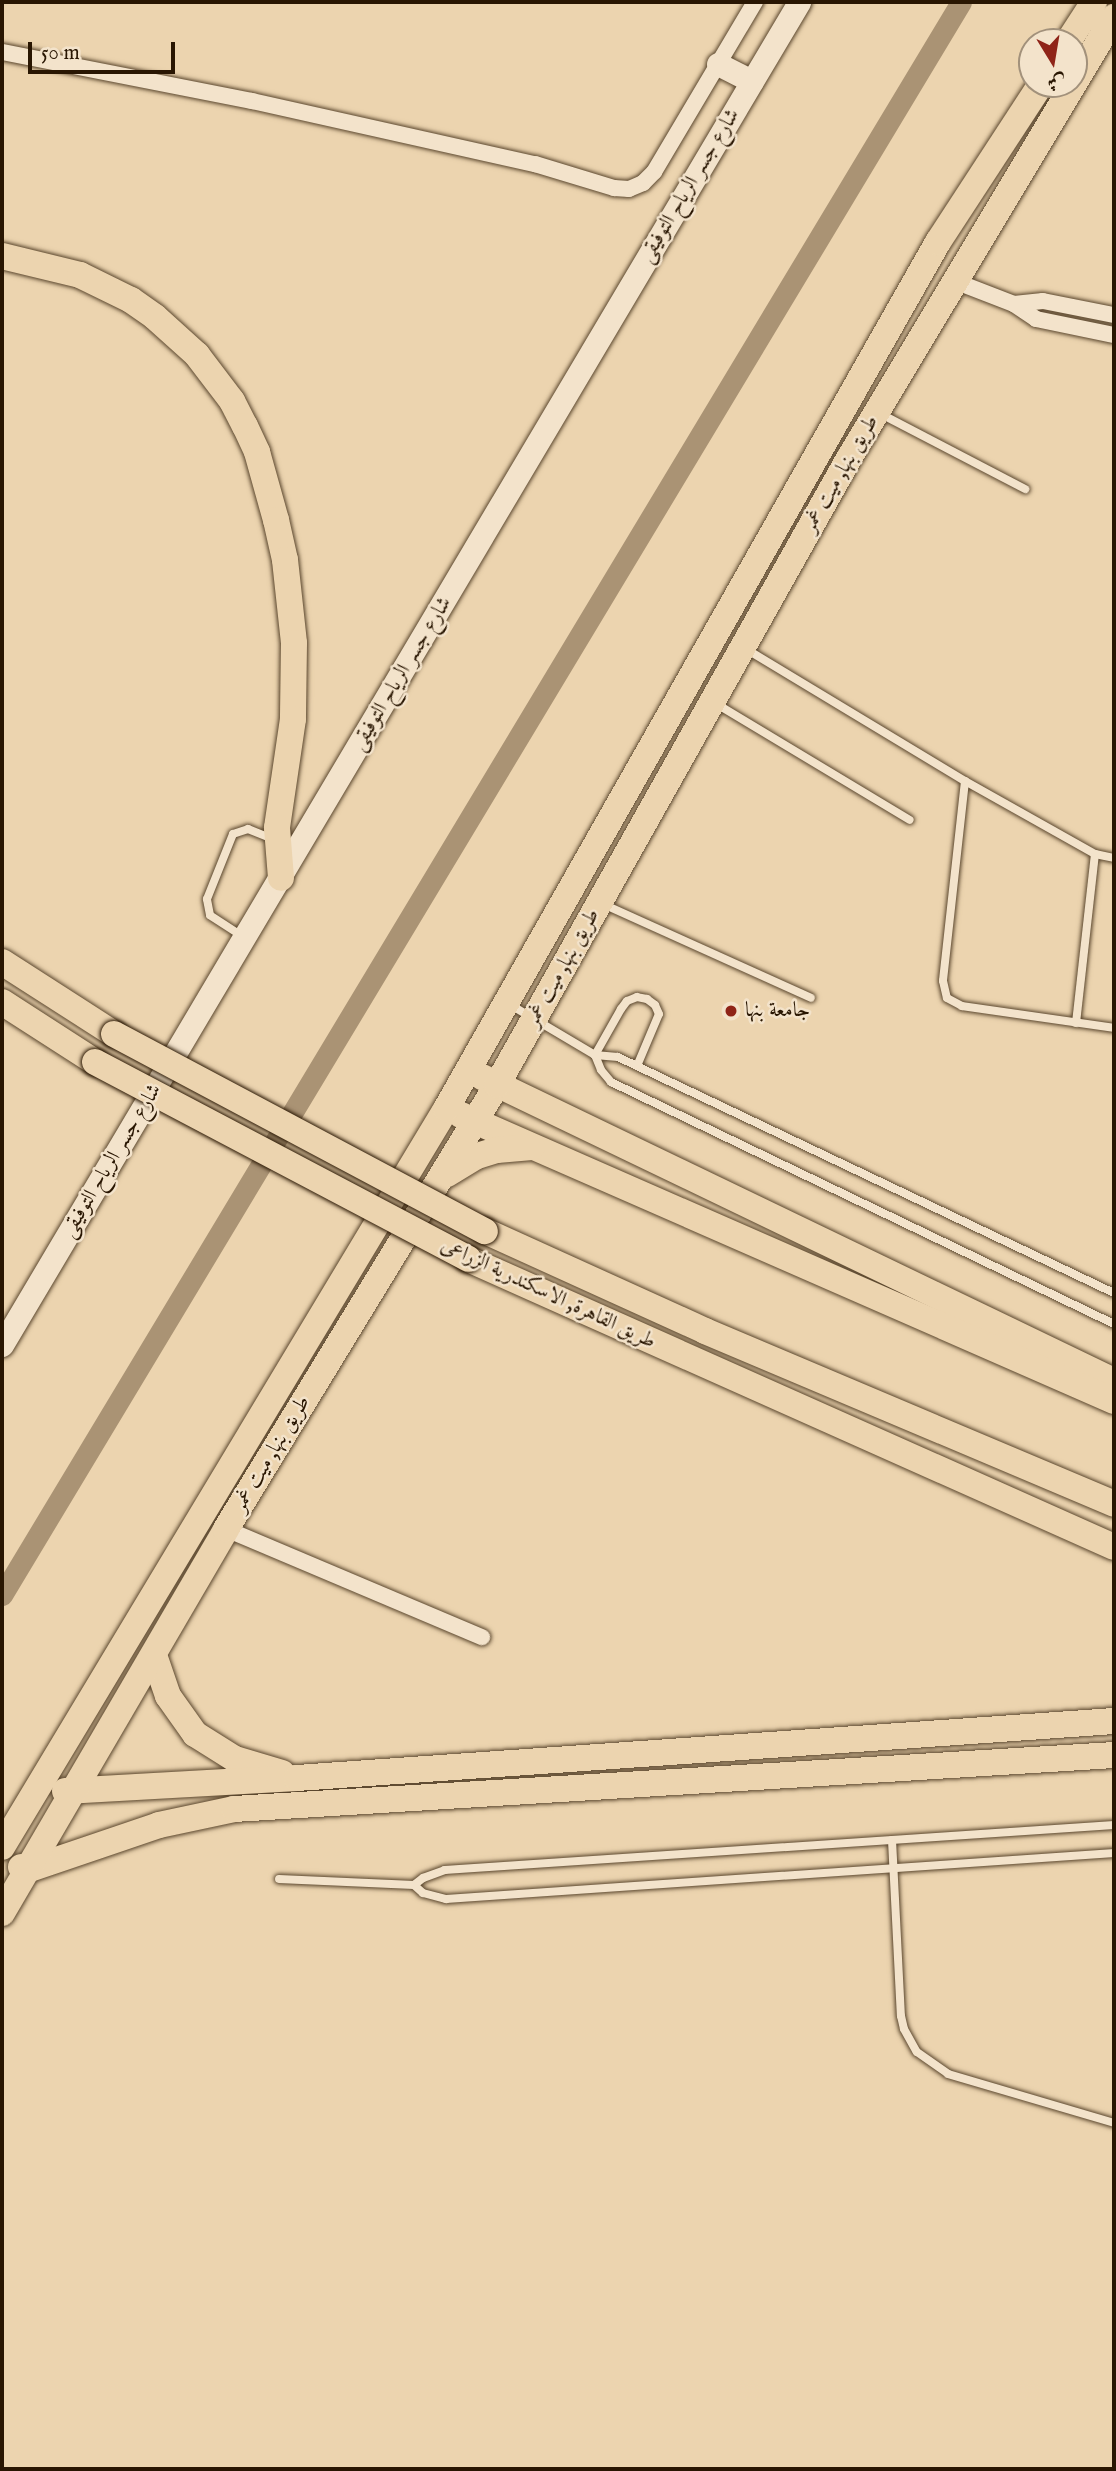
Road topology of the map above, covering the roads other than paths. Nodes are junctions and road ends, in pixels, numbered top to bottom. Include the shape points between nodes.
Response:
1 (755, 2) edge
2 (799, 2) edge
3 (1094, 2) edge
4 (1114, 17) edge
5 (1077, 28) edge
6 (2, 52) edge
7 (718, 64) junction
8 (752, 81) junction
9 (1032, 98) edge
10 (2, 256) edge
11 (957, 282) junction
12 (1014, 304) junction
13 (1114, 315) edge
14 (1114, 335) edge
15 (877, 412) junction
16 (1025, 489) dead end
17 (741, 647) junction
18 (711, 701) junction
19 (965, 781) junction
20 (911, 820) dead end
21 (287, 846) junction
22 (1095, 854) junction
23 (1114, 858) edge
24 (281, 878) joint
25 (598, 902) junction
26 (246, 938) junction
27 (2, 962) edge
28 (811, 998) dead end
29 (2, 1002) edge
30 (507, 1003) junction
31 (535, 1019) junction
32 (1076, 1023) junction
33 (1114, 1028) edge
34 (595, 1055) junction
35 (637, 1066) junction
36 (468, 1070) junction
37 (497, 1085) junction
38 (446, 1109) junction
39 (476, 1121) junction
40 (540, 1147) junction
41 (440, 1179) junction
42 (1114, 1293) edge
43 (1114, 1324) edge
44 (2, 1345) edge
45 (1114, 1381) edge
46 (1114, 1401) edge
47 (1114, 1504) edge
48 (226, 1529) junction
49 (1109, 1548) edge
50 (482, 1637) dead end
51 (154, 1656) junction
52 (1114, 1721) edge
53 (1114, 1755) edge
54 (297, 1778) junction
55 (76, 1790) junction
56 (35, 1793) junction
57 (1114, 1825) edge
58 (892, 1840) junction
59 (2, 1847) edge
60 (1114, 1853) edge
61 (2, 1858) edge
62 (894, 1868) junction
63 (27, 1870) junction
64 (279, 1879) dead end
65 (414, 1885) junction
66 (2, 1913) edge
67 (1114, 2123) edge

1 - 7 street, شارع جسر الرياح التوفيقى
2 - 8 main road, شارع جسر الرياح التوفيقى
3 - 5 highway
4 - 11 highway, طريق بنها, ميت غمر
6 - 7 street, شارع جسر الرياح التوفيقى via 458,146 614,188 636,187 654,172
7 - 8 main road
8 - 21 main road, شارع جسر الرياح التوفيقى
9 - 30 highway, طريق بنها, ميت غمر via 938,243
10 - 21 highway via 80,275 155,317 197,355 245,426 276,520 294,643
11 - 12 street
11 - 15 highway, طريق بنها, ميت غمر
12 - 13 street via 1042,301
12 - 14 street via 1036,319
15 - 16 lane
15 - 17 highway, طريق بنها, ميت غمر
17 - 18 highway, طريق بنها, ميت غمر
17 - 19 lane
18 - 20 lane
18 - 25 highway, طريق بنها, ميت غمر
19 - 22 lane
19 - 32 lane via 943,990 953,1004
21 - 24 highway
21 - 26 lane via 248,829 233,834 206,899 210,915
22 - 23 lane
22 - 32 lane
24 - 26 main road, شارع جسر الرياح التوفيقى
25 - 28 lane
25 - 31 highway, طريق بنها, ميت غمر
26 - 44 main road, شارع جسر الرياح التوفيقى
27 - 47 highway, طريق القاهرة, الاسكندرية الزراعى, bridge via 114,1034 485,1231 705,1331
29 - 49 highway, طريق القاهرة, الاسكندرية الزراعى, bridge via 95,1062 468,1259
30 - 31 lane
30 - 36 highway, طريق بنها, ميت غمر
31 - 34 lane
31 - 37 highway, طريق بنها, ميت غمر
32 - 33 lane
34 - 35 lane via 618,1057
34 - 35 lane via 627,1001 647,999 659,1014
34 - 43 lane via 611,1082
35 - 42 lane
36 - 37 highway
36 - 38 highway, طريق بنها, ميت غمر
37 - 39 highway, طريق بنها, ميت غمر
37 - 45 highway
38 - 39 highway
38 - 56 highway, طريق بنها, ميت غمر
39 - 40 highway
39 - 41 highway, طريق بنها, ميت غمر
40 - 41 highway via 477,1156
40 - 46 highway
41 - 48 highway, طريق بنها, ميت غمر
48 - 50 street
48 - 51 highway, طريق بنها, ميت غمر
51 - 54 highway via 168,1696 195,1734 235,1759
51 - 55 highway, طريق بنها, ميت غمر
52 - 54 highway
53 - 63 highway via 234,1809 159,1825
54 - 55 highway
55 - 56 highway
55 - 63 highway, طريق بنها, ميت غمر
56 - 59 highway, طريق بنها, ميت غمر
57 - 58 lane
58 - 62 lane
58 - 65 lane via 445,1870
60 - 62 lane
61 - 63 highway
62 - 65 lane via 446,1899
62 - 67 lane via 901,2016 917,2052 948,2074
63 - 66 highway, طريق بنها, ميت غمر
64 - 65 lane

